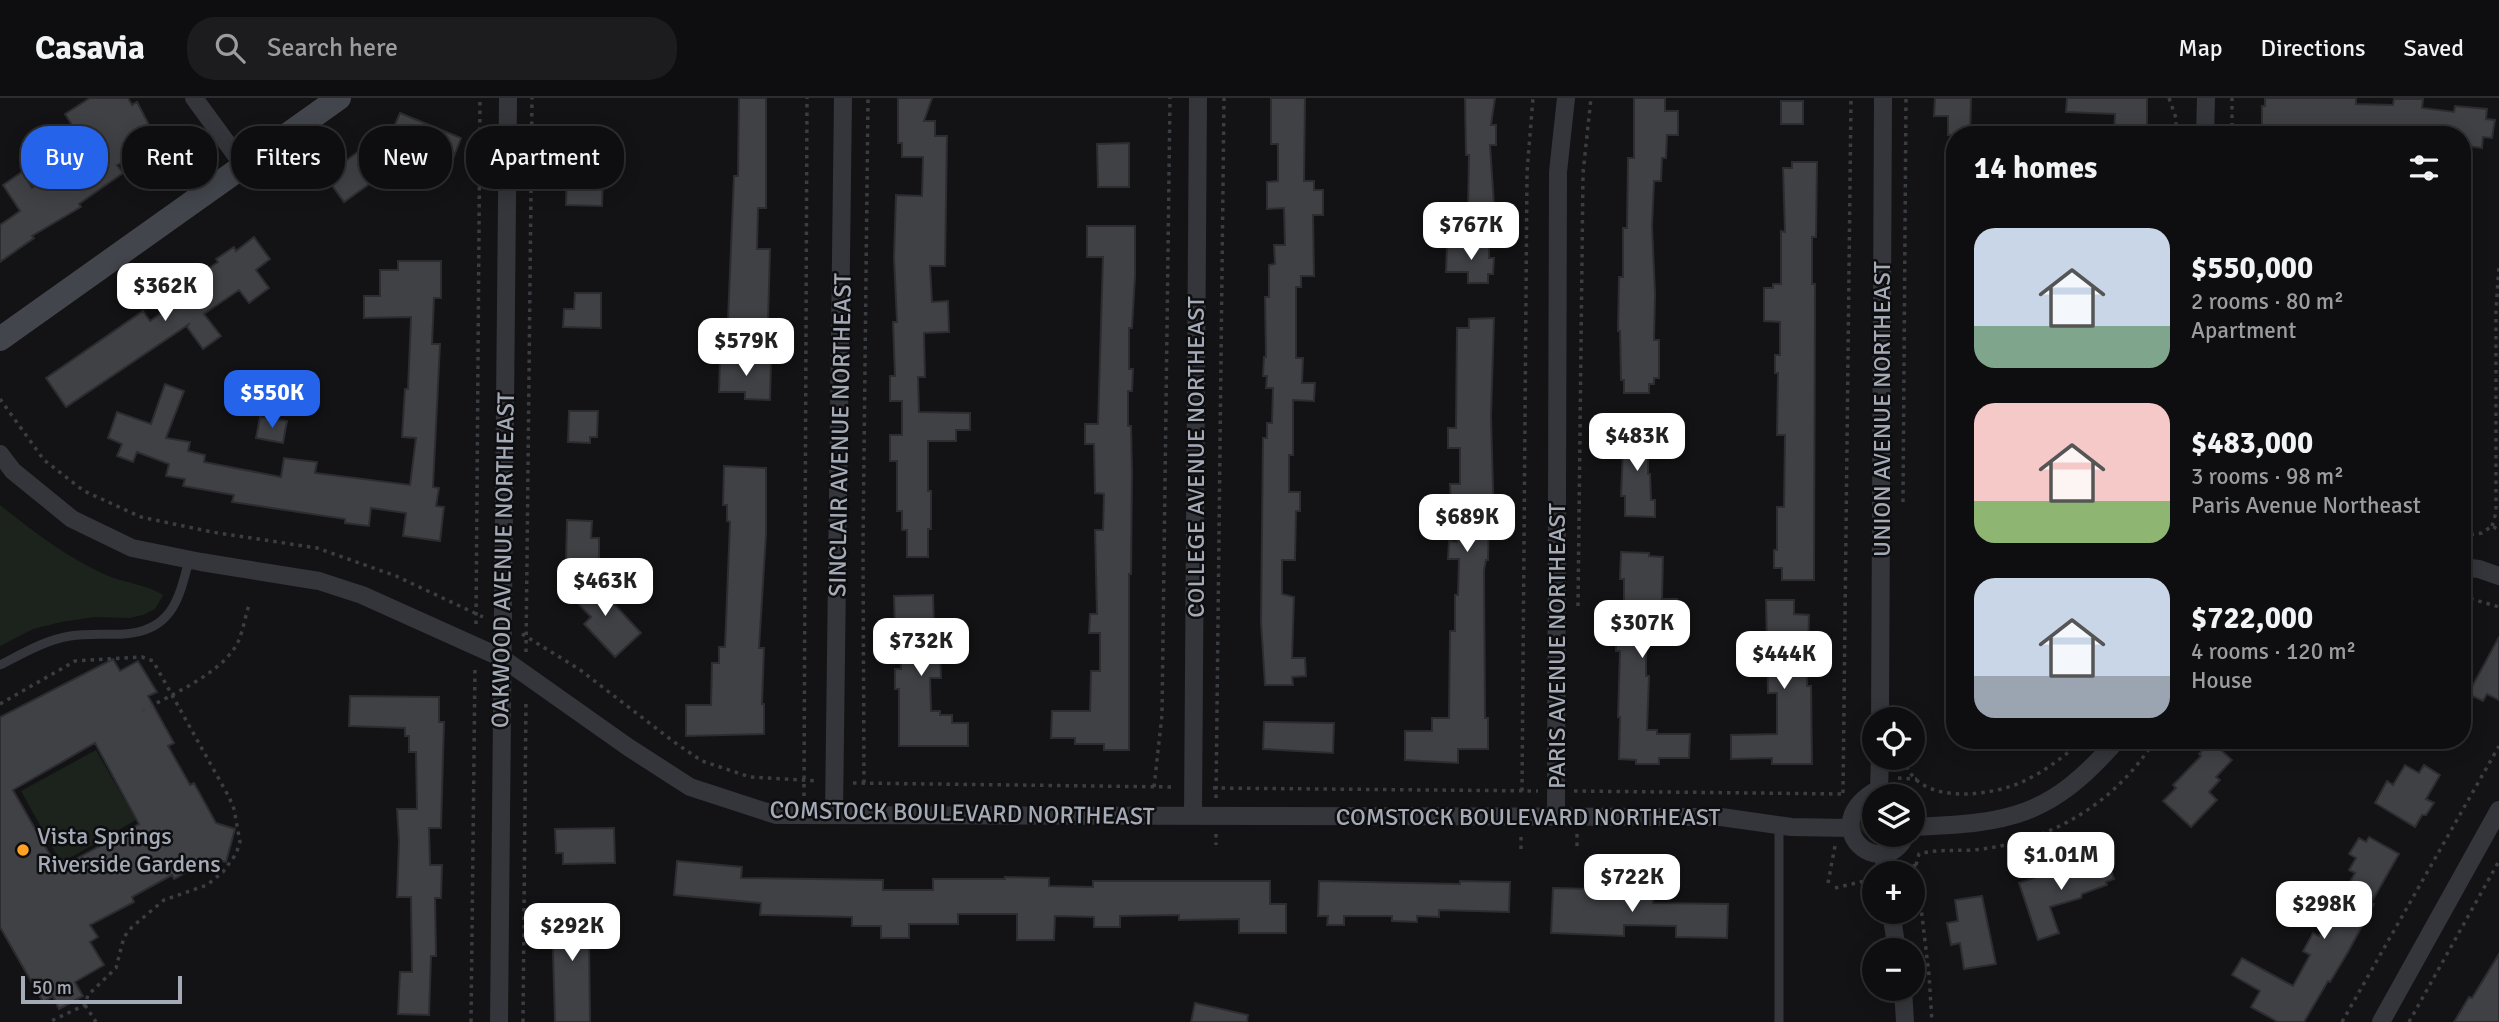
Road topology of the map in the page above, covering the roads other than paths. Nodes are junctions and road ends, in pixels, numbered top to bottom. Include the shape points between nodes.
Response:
1 (194, 98) edge
2 (339, 98) edge
3 (508, 98) edge
4 (843, 98) edge
5 (1198, 98) edge
6 (1566, 98) edge
7 (1883, 98) edge
8 (2206, 98) edge
9 (299, 126) edge
10 (2205, 126) edge
11 (231, 149) edge
12 (231, 174) edge
13 (0, 339) edge
14 (0, 454) edge
15 (189, 560) junction
16 (2471, 568) edge
17 (2499, 576) edge
18 (502, 657) junction
19 (0, 665) edge
20 (1880, 707) edge
21 (2109, 749) edge
22 (1862, 802) edge
23 (2499, 810) edge
24 (834, 814) junction
25 (1193, 816) junction
26 (1556, 817) junction
27 (1779, 824) junction
28 (1925, 826) edge
29 (1844, 828) junction
30 (1896, 847) edge
31 (1883, 854) junction
32 (1884, 861) edge
33 (1904, 1001) edge
34 (499, 1022) edge
35 (1779, 1022) edge
36 (1905, 1022) edge
37 (2381, 1022) edge

1 - 11 street
2 - 9 street
3 - 18 street, OAKWOOD AVENUE NORTHEAST
4 - 24 street, SINCLAIR AVENUE NORTHEAST
5 - 25 street, COLLEGE AVENUE NORTHEAST
6 - 26 street, PARIS AVENUE NORTHEAST via 1558,172
7 - 20 street, UNION AVENUE NORTHEAST
8 - 10 street
12 - 13 street
14 - 15 street, COMSTOCK BOULEVARD NORTHEAST via 13,471 72,519 132,548
15 - 18 street, COMSTOCK BOULEVARD NORTHEAST via 319,581 362,595
15 - 19 lane via 178,600 160,622 138,632 55,639
16 - 17 street
18 - 24 street, COMSTOCK BOULEVARD NORTHEAST via 690,787 776,815
18 - 34 street, OAKWOOD AVENUE NORTHEAST
21 - 28 street via 2067,790 2035,809 1997,821
22 - 29 street
23 - 37 street
24 - 25 street, COMSTOCK BOULEVARD NORTHEAST
25 - 26 street, COMSTOCK BOULEVARD NORTHEAST
26 - 27 street, COMSTOCK BOULEVARD NORTHEAST via 1721,817
27 - 29 street, COMSTOCK BOULEVARD NORTHEAST
27 - 35 lane
29 - 31 street via 1865,850
30 - 31 street
31 - 32 street
33 - 36 street

